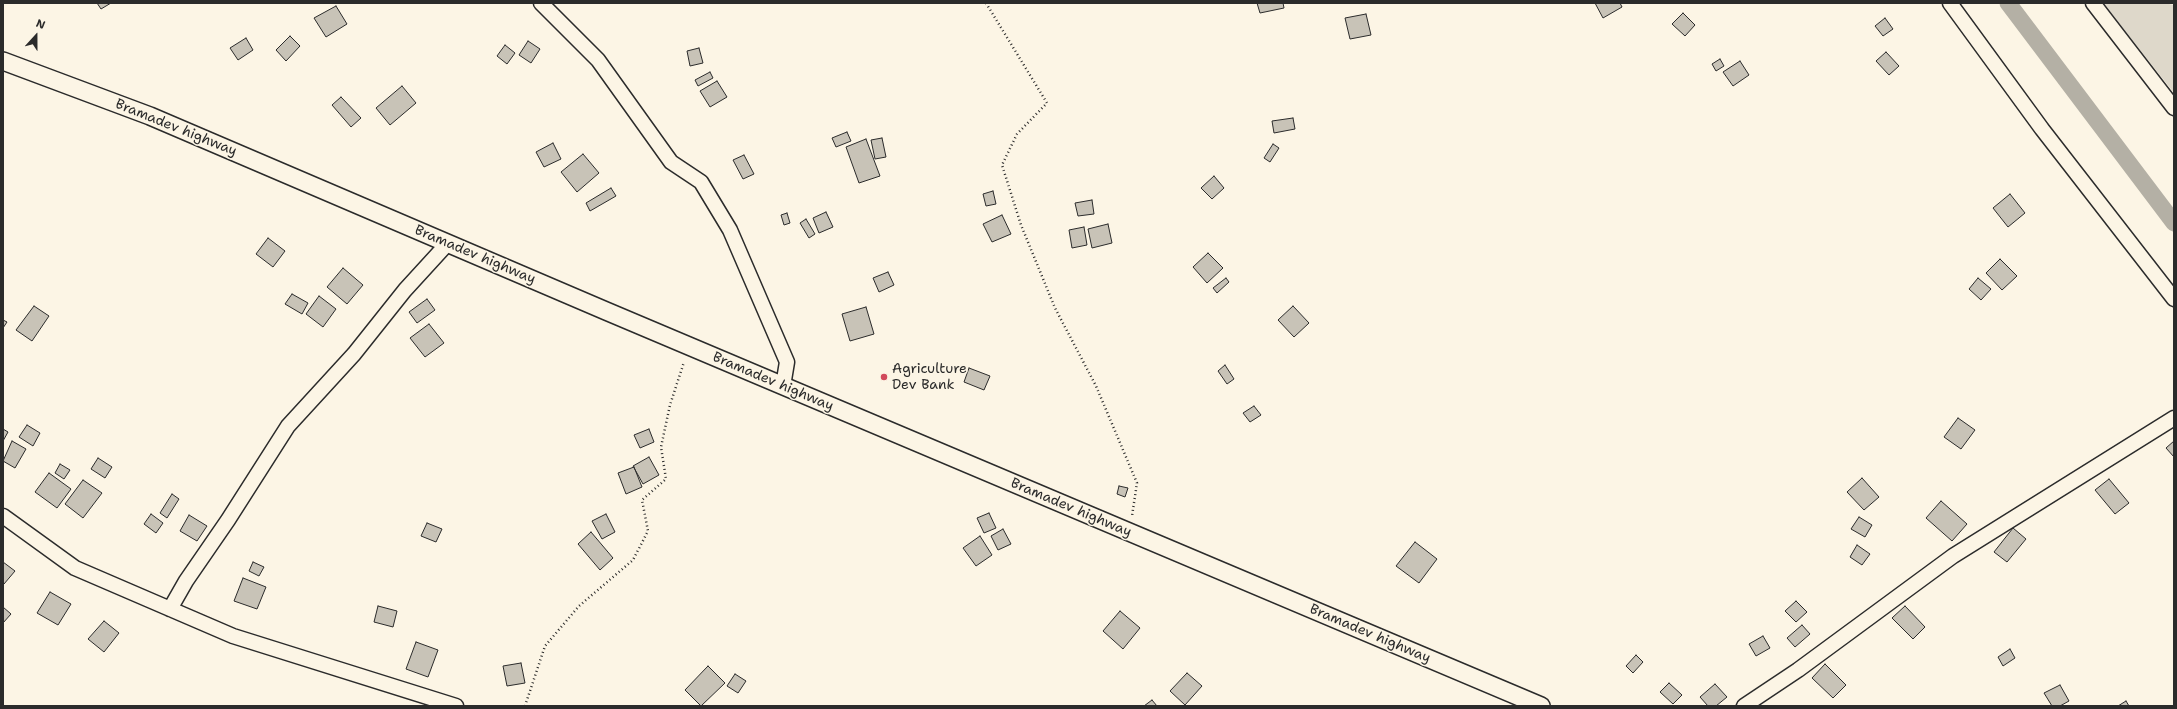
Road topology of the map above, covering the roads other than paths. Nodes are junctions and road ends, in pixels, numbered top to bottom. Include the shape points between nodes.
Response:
1 (540, 3) edge
2 (1950, 3) edge
3 (2093, 3) edge
4 (3, 61) edge
5 (2174, 108) edge
6 (448, 243) junction
7 (2174, 299) edge
8 (783, 386) junction
9 (2174, 418) edge
10 (3, 516) edge
11 (170, 609) junction
12 (456, 706) edge
13 (1541, 706) edge
14 (1744, 706) edge

1 - 8 street via 598,60 671,162 701,182 730,230 787,362
2 - 7 street via 2042,129
3 - 5 street
4 - 6 street, Bramadev highway via 150,116
6 - 8 street, Bramadev highway
6 - 11 street via 405,290 354,354 288,426
8 - 13 street, Bramadev highway
9 - 14 street via 1953,556 1798,670
10 - 11 street via 75,568
11 - 12 street via 233,636

